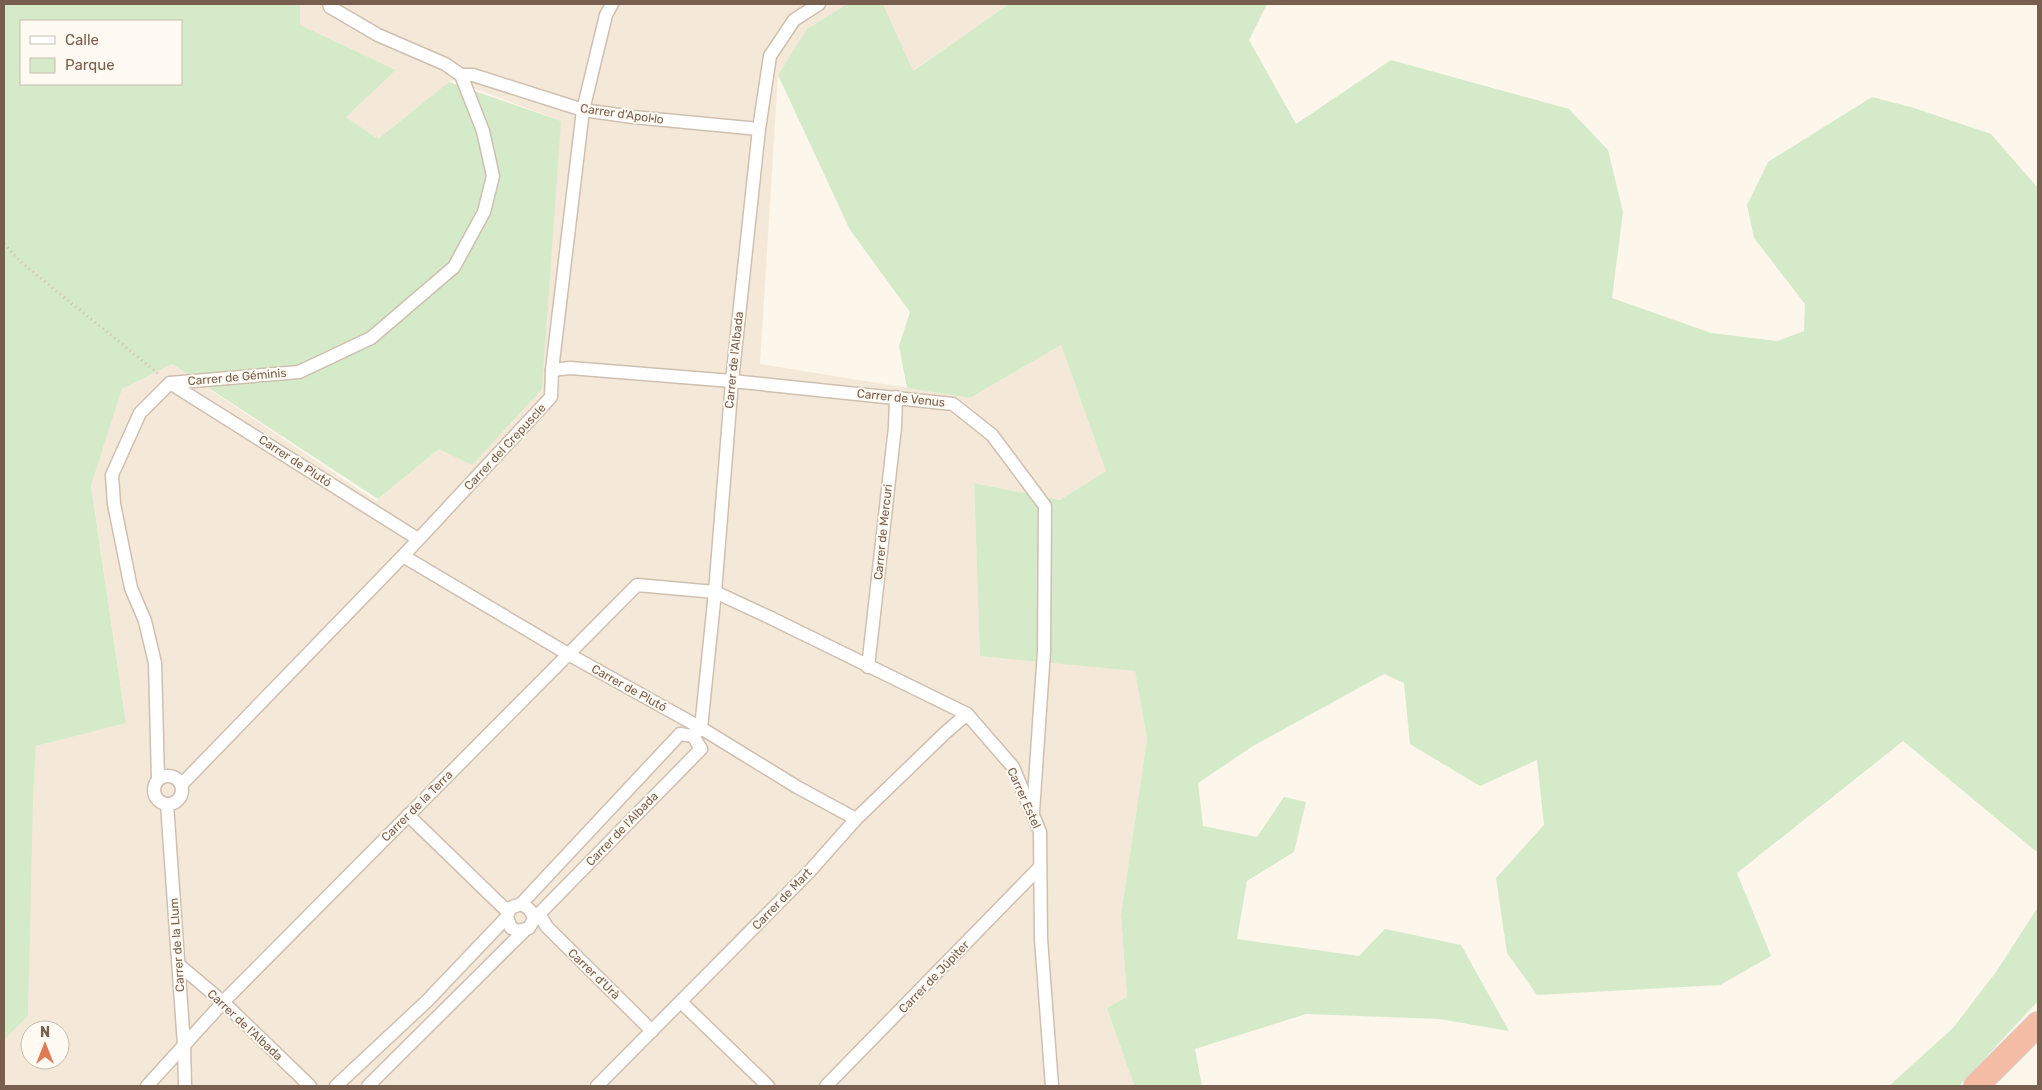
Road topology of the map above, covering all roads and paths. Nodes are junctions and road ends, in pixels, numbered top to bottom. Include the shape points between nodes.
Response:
1 (328, 4) edge
2 (612, 4) edge
3 (819, 4) edge
4 (461, 75) junction
5 (583, 110) junction
6 (758, 129) junction
7 (4, 244) edge
8 (552, 370) junction
9 (732, 381) junction
10 (170, 383) junction
11 (896, 397) junction
12 (418, 540) junction
13 (403, 556) junction
14 (715, 592) junction
15 (568, 654) junction
16 (868, 667) junction
17 (967, 714) junction
18 (697, 732) junction
19 (158, 779) junction
20 (182, 784) junction
21 (167, 804) junction
22 (408, 815) junction
23 (1033, 815) junction
24 (856, 819) junction
25 (1040, 867) junction
26 (521, 904) junction
27 (507, 915) junction
28 (536, 917) junction
29 (525, 930) junction
30 (179, 965) junction
31 (223, 1002) junction
32 (681, 1002) junction
33 (2038, 1024) edge
34 (652, 1031) junction
35 (184, 1045) junction
36 (147, 1086) edge
37 (185, 1086) edge
38 (310, 1086) edge
39 (336, 1086) edge
40 (368, 1086) edge
41 (598, 1086) edge
42 (768, 1086) edge
43 (827, 1086) edge
44 (1052, 1086) edge
45 (1976, 1086) edge

1 - 4 street via 378,35 445,64
2 - 5 street, Carrer del Crepuscle via 606,15
3 - 6 street, Carrer de l'Albada via 794,20 770,56
4 - 5 street, Carrer d'Apol·lo via 473,75
4 - 10 street, Carrer de Géminis via 483,132 493,176 484,212 454,266 371,338 298,372
5 - 6 street, Carrer d'Apol·lo
5 - 8 street, Carrer del Crepuscle
6 - 9 street, Carrer de l'Albada
7 - 10 path via 22,263
8 - 9 street, Carrer de Venus via 570,368
8 - 12 street, Carrer del Crepuscle via 551,397
9 - 11 street, Carrer de Venus
9 - 14 street, Carrer de l'Albada
10 - 12 street, Carrer de Plutó
10 - 19 street, Carrer de Géminis via 140,413 112,476 114,504 131,588 145,621 155,663
11 - 16 street, Carrer de Mercuri
11 - 23 street, Carrer de Venus via 952,404 992,435 1045,506 1044,651
12 - 13 street, Carrer del Crepuscle
13 - 15 street, Carrer de Plutó
13 - 20 street, Carrer del Crepuscle
14 - 15 street, Carrer de la Terra via 637,585
14 - 16 street, Carrer Estel
14 - 18 street, Carrer de l'Albada
15 - 18 street, Carrer de Plutó
15 - 22 street, Carrer de la Terra
16 - 17 street, Carrer Estel
17 - 23 street, Carrer Estel via 1013,768
17 - 24 street, Carrer de Mart
18 - 24 street, Carrer de Plutó
18 - 26 street, Carrer de l'Albada via 680,734
18 - 28 street, Carrer de l'Albada via 701,749
19 - 20 street via 172,776
19 - 21 street via 154,786 155,796
20 - 21 street via 180,798
21 - 30 street, Carrer de la Llum
22 - 27 street
22 - 31 street, Carrer de la Terra
23 - 25 street, Carrer Estel via 1040,832
24 - 32 street, Carrer de Mart via 809,872
25 - 43 street, Carrer de Júpiter
25 - 44 street, Carrer Estel via 1041,939
26 - 27 street via 514,906
26 - 28 street
27 - 29 street via 511,928
27 - 39 street via 427,1001
28 - 29 street
28 - 34 street, Carrer d'Urà
29 - 40 street
30 - 31 street, Carrer de l'Albada
30 - 35 street, Carrer de la Llum
31 - 35 street, Carrer de la Terra
31 - 38 street, Carrer de l'Albada
32 - 34 street, Carrer de Mart
32 - 42 street
33 - 45 highway
34 - 41 street, Carrer de Mart
35 - 36 street, Carrer de la Terra
35 - 37 street, Carrer de la Llum

